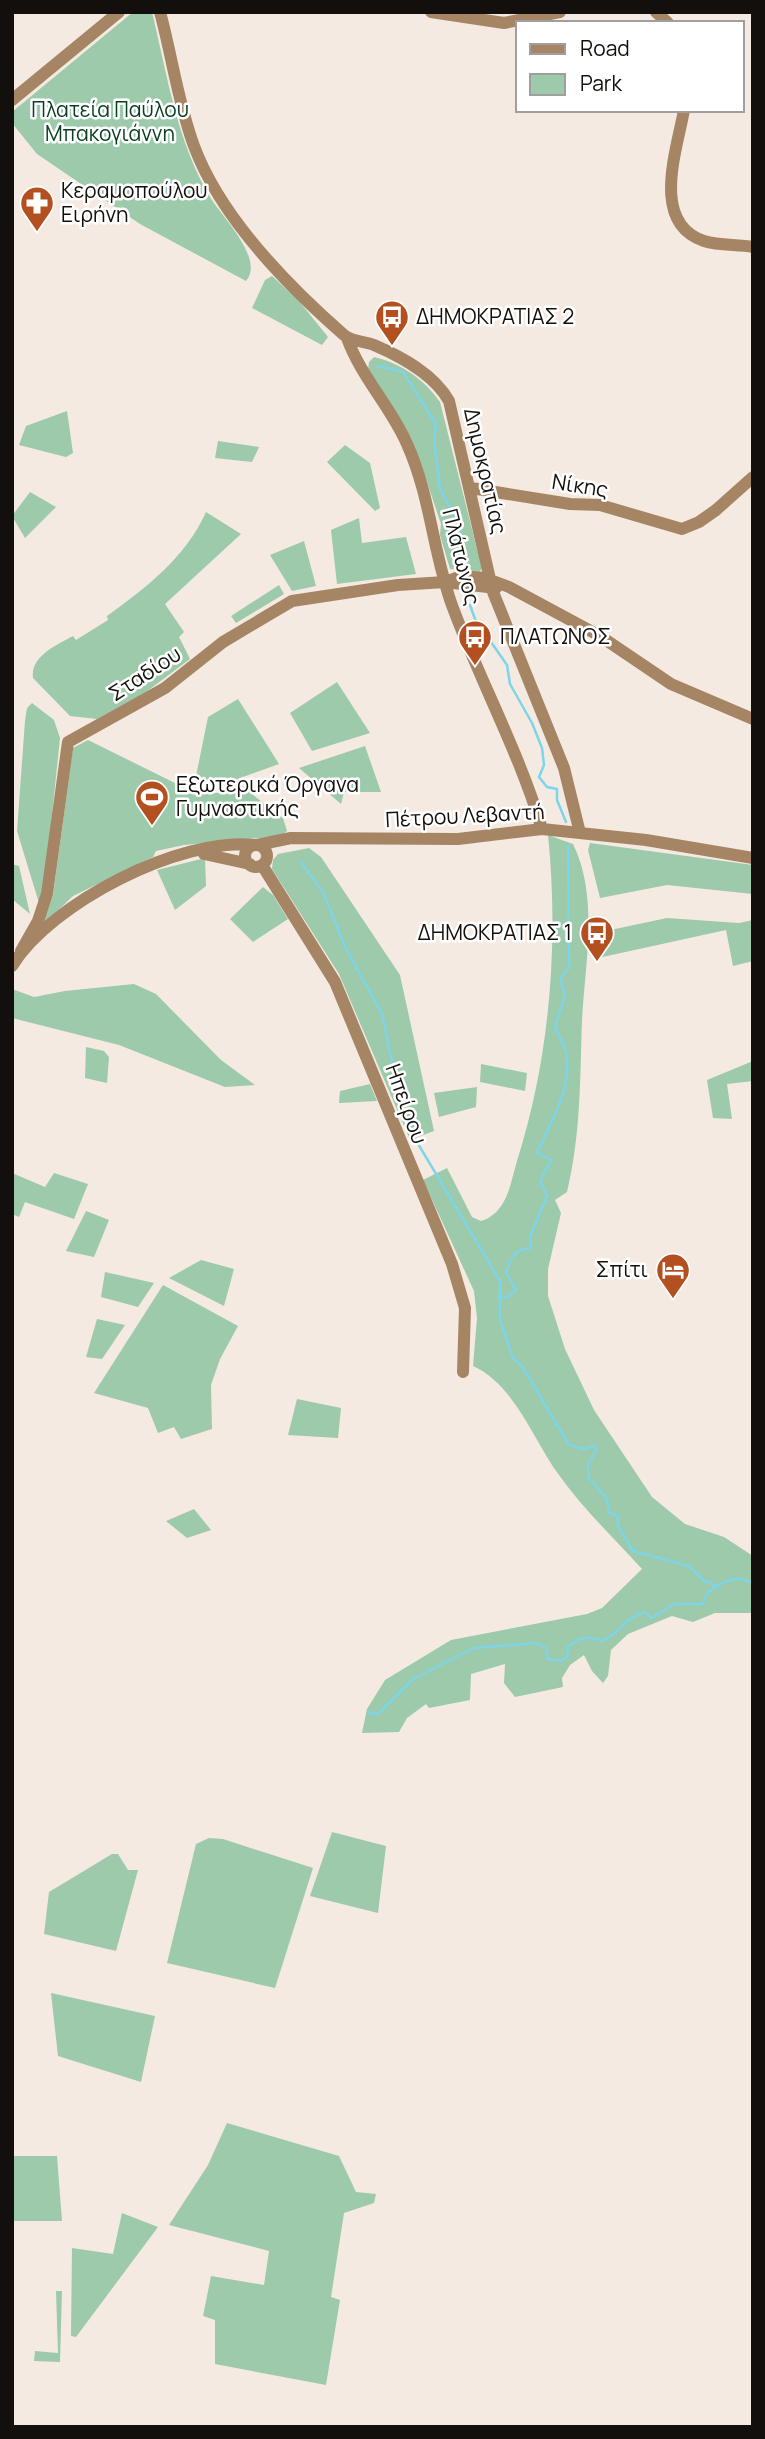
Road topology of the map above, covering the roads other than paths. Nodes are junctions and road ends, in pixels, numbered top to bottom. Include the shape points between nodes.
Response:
1 (120, 12) edge
2 (159, 12) edge
3 (431, 12) edge
4 (560, 12) edge
5 (12, 100) edge
6 (684, 112) edge
7 (753, 247) edge
8 (347, 338) junction
9 (753, 477) edge
10 (471, 488) junction
11 (445, 582) junction
12 (491, 583) junction
13 (753, 719) edge
14 (542, 829) junction
15 (580, 833) junction
16 (303, 841) junction
17 (256, 845) junction
18 (183, 855) junction
19 (753, 858) edge
20 (260, 862) junction
21 (21, 951) junction
22 (12, 966) edge
23 (463, 1372) dead end

1 - 5 street
2 - 8 street, Δημοκρατίας via 190,134 212,182 260,250
3 - 4 street via 504,23
6 - 7 street via 671,190 674,212 698,238
8 - 10 street, Δημοκρατίας via 374,345 439,385 449,401
8 - 11 street, Πλάτωνος via 420,474
9 - 10 street, Νίκης via 716,510 682,528 600,505
10 - 12 street, Δημοκρατίας
11 - 12 street, Σταδίου
11 - 14 street, Πλάτωνος via 521,762
11 - 21 street, Σταδίου via 292,601 223,642 148,698 71,740 46,899
12 - 13 street, Σταδίου via 600,636 671,684
12 - 15 street, Δημοκρατίας via 564,768
14 - 15 street, Πέτρου Λεβαντή
14 - 16 street, Πέτρου Λεβαντή via 458,839
15 - 19 street, Πέτρου Λεβαντή
16 - 17 street, Πέτρου Λεβαντή
16 - 20 street, Πέτρου Λεβαντή via 276,848
17 - 18 street, Πέτρου Λεβαντή via 223,845
17 - 20 street, Ηπείρου via 265,850
17 - 20 street via 246,853
18 - 20 street
18 - 21 street, Πέτρου Λεβαντή via 134,872 91,895
20 - 23 street, Ηπείρου via 335,982 452,1264 465,1308
21 - 22 street, Πέτρου Λεβαντή

